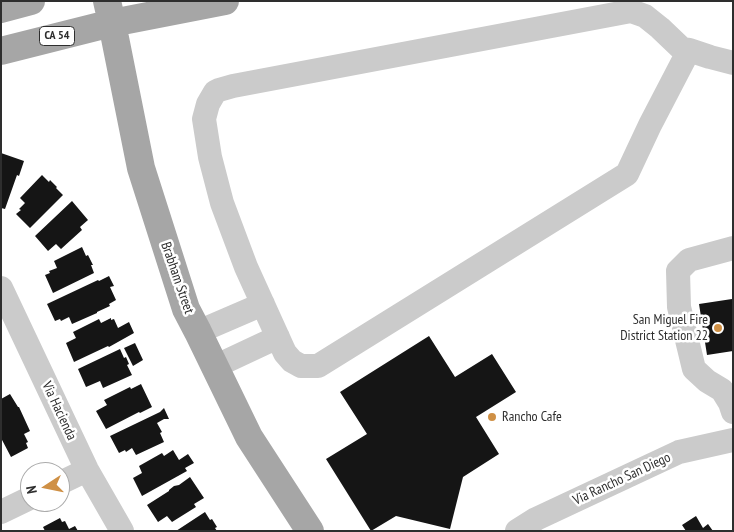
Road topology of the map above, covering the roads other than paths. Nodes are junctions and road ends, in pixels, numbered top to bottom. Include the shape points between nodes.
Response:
1 (30, 1) edge
2 (225, 1) edge
3 (1, 9) edge
4 (109, 12) edge
5 (689, 50) junction
6 (1, 51) edge
7 (733, 63) edge
8 (733, 248) edge
9 (1, 288) edge
10 (264, 304) junction
11 (198, 332) junction
12 (278, 337) junction
13 (214, 367) junction
14 (733, 412) edge
15 (733, 440) edge
16 (87, 470) junction
17 (70, 478) edge
18 (20, 503) edge
19 (1, 512) edge
20 (122, 531) edge
21 (310, 531) edge
22 (517, 531) edge

1 - 3 main road
2 - 4 main road, CA 54
4 - 6 main road, CA 54
4 - 11 main road, Brabham Street via 142,168 186,309
5 - 7 street
5 - 10 street via 682,49 645,16 631,11 219,90 208,104 204,119 210,157 222,204
5 - 12 street via 627,174 318,366 301,366 292,361
8 - 14 street via 689,260 678,271 679,307 694,369 722,390
9 - 16 street, Via Hacienda
10 - 11 street
10 - 12 street
11 - 13 main road, Brabham Street
12 - 13 street
13 - 21 main road, Brabham Street via 249,437
15 - 22 street, Via Rancho San Diego via 680,452 536,519
16 - 17 street
16 - 20 street, Via Hacienda
18 - 19 street

